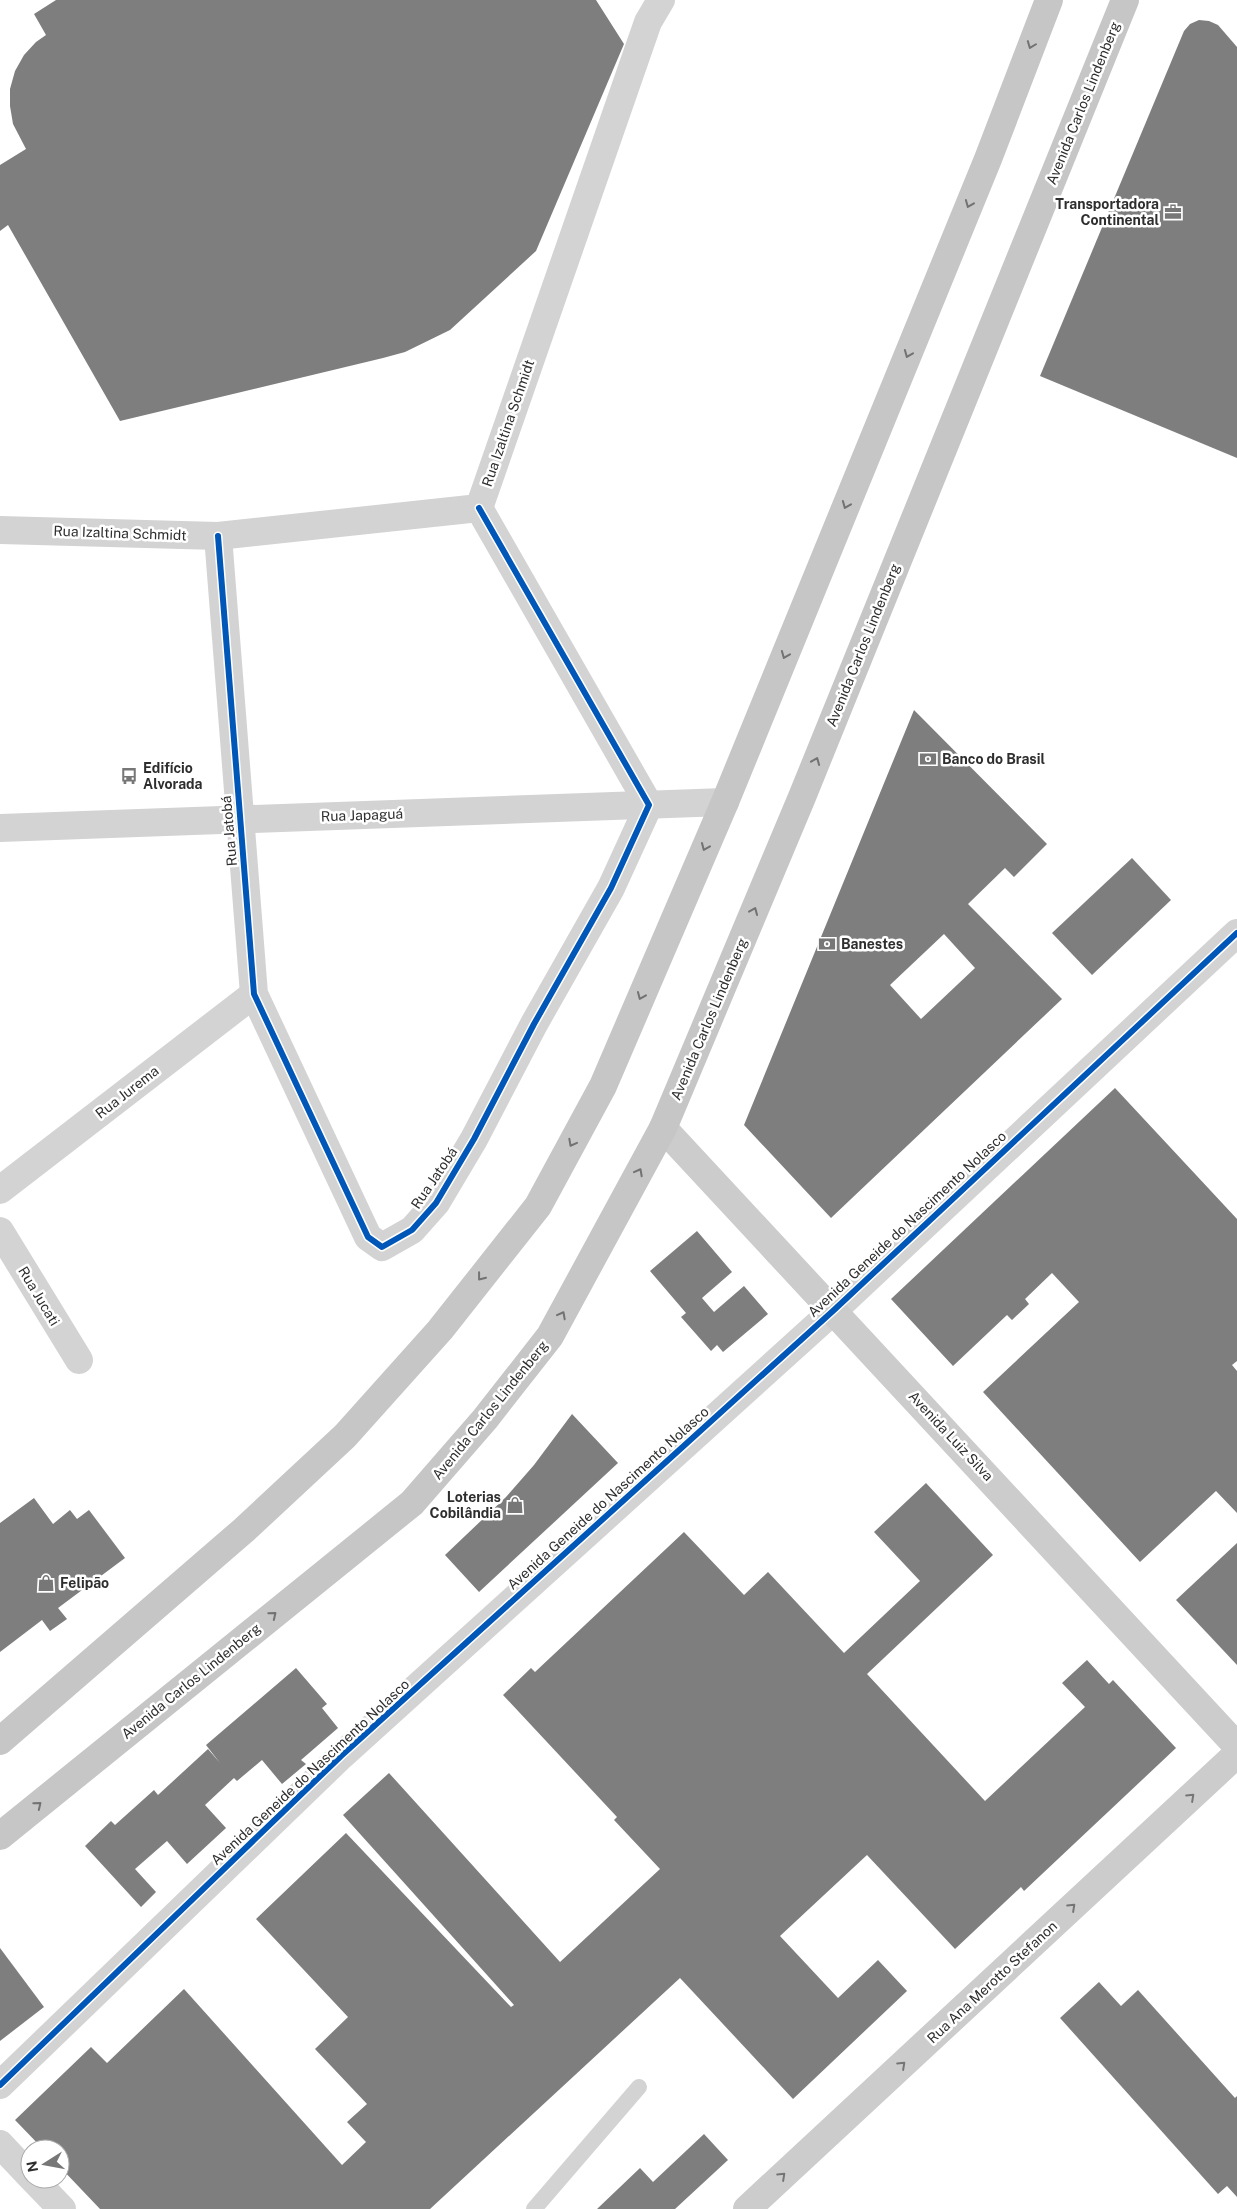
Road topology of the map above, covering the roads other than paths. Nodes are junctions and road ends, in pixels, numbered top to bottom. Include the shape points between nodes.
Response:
1 (661, 0) edge
2 (1049, 0) edge
3 (1125, 0) edge
4 (479, 508) junction
5 (0, 530) edge
6 (218, 536) junction
7 (725, 802) junction
8 (649, 805) junction
9 (240, 820) junction
10 (0, 828) edge
11 (1237, 933) edge
12 (254, 994) junction
13 (663, 1128) junction
14 (0, 1190) edge
15 (0, 1231) edge
16 (834, 1310) junction
17 (79, 1360) dead end
18 (0, 1741) edge
19 (1237, 1746) edge
20 (1237, 1754) edge
21 (0, 1836) edge
22 (0, 2085) edge
23 (639, 2087) dead end
24 (0, 2144) edge
25 (20, 2165) edge
26 (43, 2189) edge
27 (62, 2209) edge
28 (534, 2209) edge
29 (747, 2209) edge

1 - 4 street, Rua Izaltina Schmidt via 648,22
2 -> 7 main road via 988,159
13 -> 3 main road, Avenida Carlos Lindenberg via 802,797
4 - 6 street, Rua Izaltina Schmidt
4 - 8 street
5 - 6 street, Rua Izaltina Schmidt
6 - 9 street, Rua Jatobá
7 - 8 street, Rua Japaguá
7 -> 18 main road via 603,1086 538,1206 440,1330 345,1436 244,1530
8 - 9 street, Rua Japaguá
8 - 12 street, Rua Jatobá via 611,888 436,1203 412,1230 382,1247 368,1237
9 - 10 street, Rua Japaguá
9 - 12 street, Rua Jatobá
11 - 16 street, Avenida Geneide do Nascimento Nolasco
12 - 14 street, Rua Jurema
13 - 16 street, Avenida Luiz Silva
21 -> 13 main road, Avenida Carlos Lindenberg via 412,1503 485,1419 550,1336
15 - 17 street, Rua Jucati
16 - 19 street, Avenida Luiz Silva
16 - 22 street, Avenida Geneide do Nascimento Nolasco via 341,1756
29 -> 20 street, Rua Ana Merotto Stefanon
23 - 28 lane
24 - 25 street
26 - 27 street

